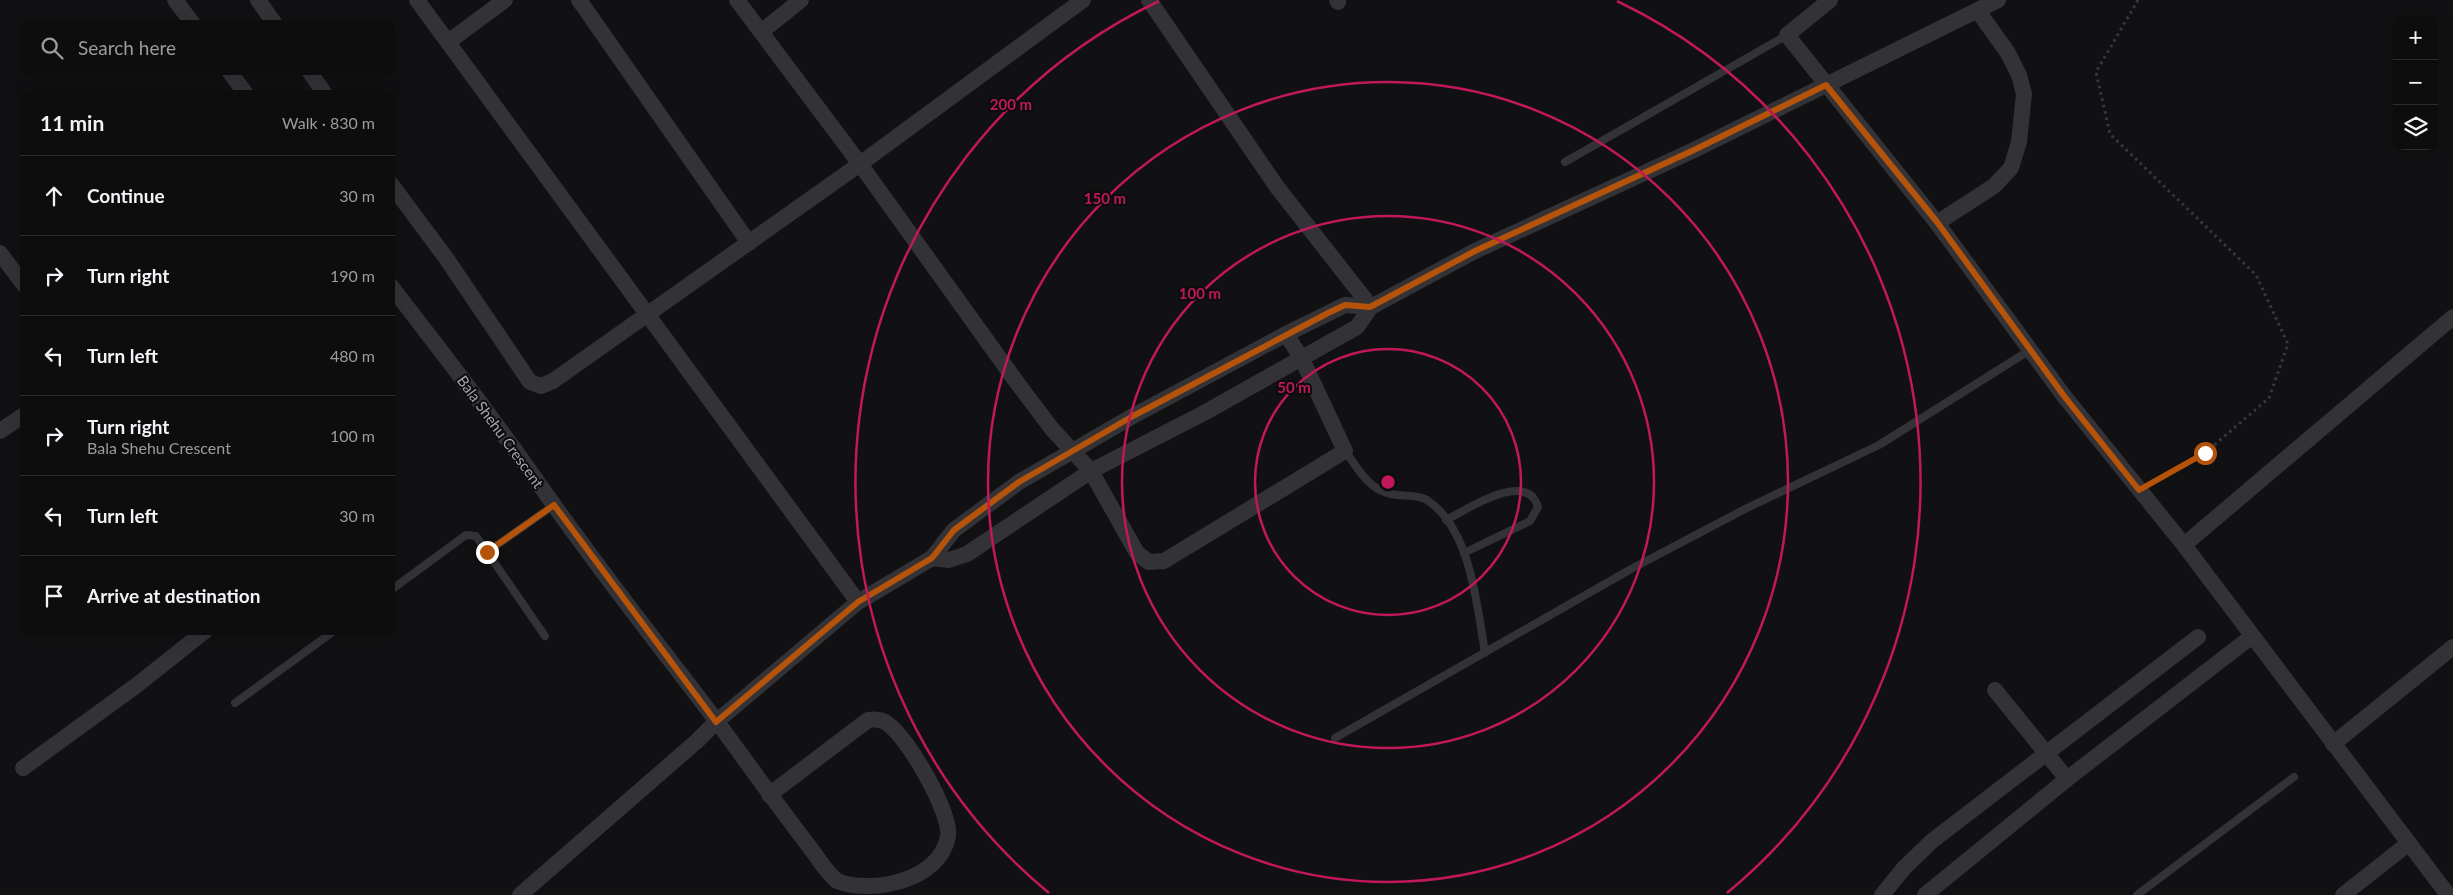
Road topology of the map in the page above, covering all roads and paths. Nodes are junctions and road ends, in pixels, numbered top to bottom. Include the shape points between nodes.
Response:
1 (175, 0) edge
2 (258, 0) edge
3 (417, 0) edge
4 (505, 0) edge
5 (579, 0) edge
6 (737, 0) edge
7 (801, 0) edge
8 (1083, 0) edge
9 (1149, 0) edge
10 (1830, 0) edge
11 (1998, 0) edge
12 (2138, 0) edge
13 (1978, 11) junction
14 (190, 20) edge
15 (272, 20) edge
16 (762, 32) junction
17 (1787, 35) junction
18 (448, 42) junction
19 (232, 75) edge
20 (312, 75) edge
21 (1826, 85) junction
22 (243, 90) edge
23 (322, 90) edge
24 (1565, 162) dead end
25 (860, 164) junction
26 (395, 189) edge
27 (1937, 222) junction
28 (749, 243) junction
29 (0, 253) edge
30 (20, 280) edge
31 (395, 291) edge
32 (1370, 307) junction
33 (648, 314) junction
34 (2453, 318) edge
35 (1286, 334) junction
36 (2030, 350) junction
37 (1302, 359) junction
38 (20, 417) edge
39 (0, 431) edge
40 (1072, 450) junction
41 (1345, 451) junction
42 (1091, 471) junction
43 (2139, 490) junction
44 (554, 505) junction
45 (1446, 520) junction
46 (2184, 545) junction
47 (487, 552) junction
48 (1464, 553) junction
49 (932, 558) junction
50 (395, 587) edge
51 (858, 602) junction
52 (200, 635) edge
53 (329, 635) edge
54 (545, 636) dead end
55 (2198, 637) dead end
56 (2251, 637) junction
57 (2453, 647) edge
58 (1484, 653) junction
59 (1995, 690) dead end
60 (235, 704) dead end
61 (716, 722) junction
62 (1335, 738) dead end
63 (2333, 744) junction
64 (2046, 753) junction
65 (23, 768) dead end
66 (2294, 777) dead end
67 (2067, 779) junction
68 (769, 795) junction
69 (2409, 843) junction
70 (1936, 891) edge
71 (520, 895) edge
72 (1882, 895) edge
73 (2137, 895) edge
74 (2344, 895) edge
75 (2448, 895) edge

1 - 14 street
2 - 15 street
3 - 18 street
4 - 18 street
5 - 28 street
6 - 16 street
7 - 16 street
8 - 25 street
9 - 32 street via 1277,187
10 - 17 street
11 - 13 street
12 - 43 path via 2096,72 2110,134 2256,275 2288,344 2269,398 2205,453
13 - 21 street
13 - 27 street via 2019,75 2024,94 2020,142 2011,168 1994,186
16 - 25 street
17 - 21 street
17 - 24 lane
18 - 33 street
19 - 22 street
20 - 23 street
21 - 27 street
21 - 32 street via 1475,251
25 - 28 street
25 - 40 street via 1018,384
26 - 33 street via 530,382 540,386 554,381
27 - 36 street
28 - 33 street
29 - 30 street
31 - 44 street, Bala Shehu Crescent
32 - 35 street via 1345,305
32 - 37 street via 1357,327
33 - 51 street
34 - 46 street
35 - 37 street
35 - 40 street
36 - 43 street
36 - 58 lane via 1879,445 1747,508 1631,569
37 - 41 street
37 - 42 street
38 - 39 street
40 - 42 street
40 - 49 street via 968,518
41 - 42 street via 1159,563 1149,562 1137,554
41 - 45 lane via 1373,488 1383,494 1426,500
42 - 49 street via 966,554 949,560
43 - 46 street
44 - 47 lane
44 - 61 street, Bala Shehu Crescent
45 - 48 lane
45 - 48 lane via 1503,492 1517,490 1530,493 1536,499 1538,507 1530,521
46 - 56 street
47 - 50 lane via 476,536 466,535
47 - 54 lane
48 - 58 lane via 1474,584
49 - 51 street
51 - 61 street
52 - 65 street
53 - 60 lane
55 - 64 street
56 - 63 street
56 - 67 street
57 - 63 street
58 - 62 lane
59 - 64 street
61 - 68 street, Bala Shehu Crescent
61 - 71 street
63 - 69 street
64 - 67 street
64 - 72 street via 1932,841
66 - 73 lane
67 - 70 street
68 - 68 street via 838,882 869,894 894,891 916,880 939,856 947,839 947,818 940,801 894,729 882,721 868,720
69 - 74 street
69 - 75 street

